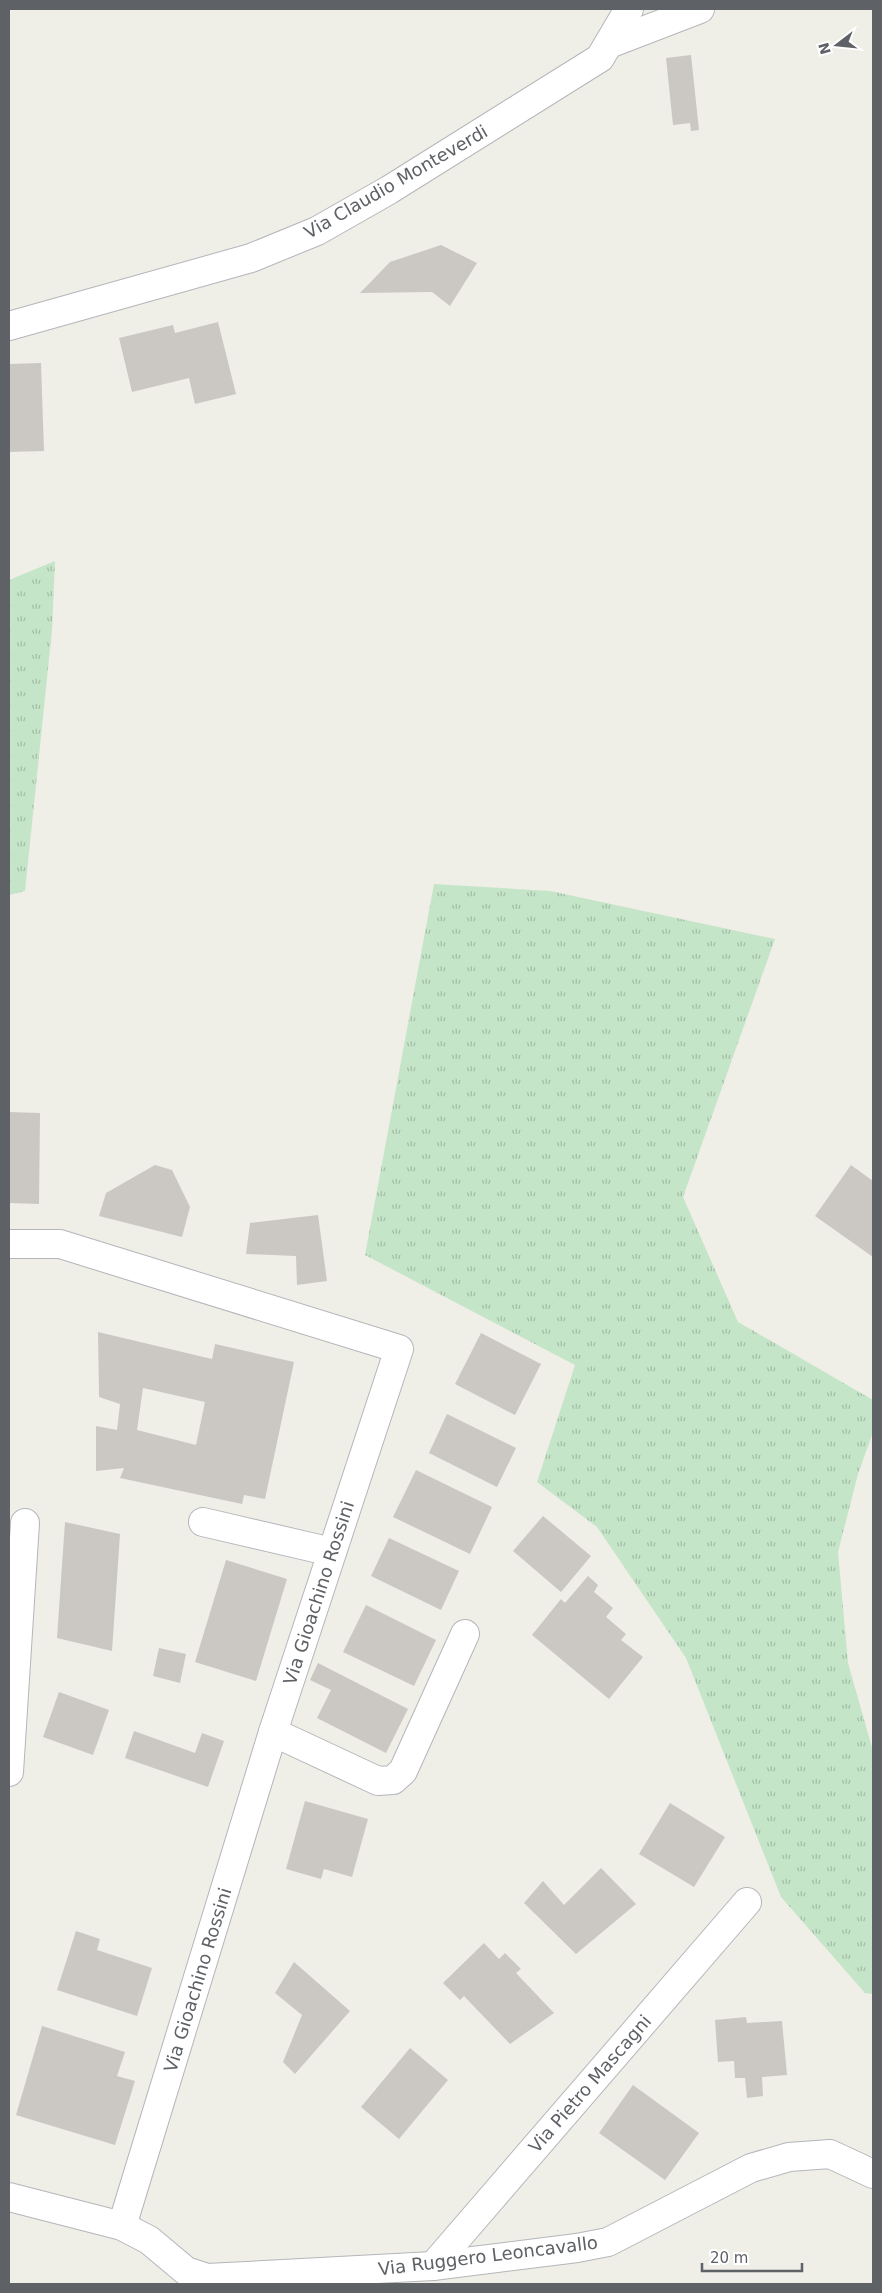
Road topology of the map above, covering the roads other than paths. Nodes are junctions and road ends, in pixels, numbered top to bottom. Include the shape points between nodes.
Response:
1 (629, 9) edge
2 (700, 9) edge
3 (609, 44) junction
4 (9, 326) edge
5 (9, 1244) edge
6 (204, 1522) dead end
7 (25, 1523) dead end
8 (332, 1552) junction
9 (465, 1634) dead end
10 (274, 1732) junction
11 (9, 1772) edge
12 (747, 1902) dead end
13 (873, 2174) edge
14 (9, 2197) edge
15 (122, 2226) junction
16 (433, 2266) junction
17 (170, 2272) edge

1 - 3 street, Via Claudio Monteverdi
2 - 3 street
3 - 4 street, Via Claudio Monteverdi via 600,58 389,190 317,231 251,258
5 - 8 street, Via Gioachino Rossini via 60,1244 399,1349
6 - 8 street
7 - 11 street
8 - 10 street, Via Gioachino Rossini
9 - 10 street via 403,1771 393,1780 378,1781
10 - 15 street, Via Gioachino Rossini
12 - 16 street, Via Pietro Mascagni
13 - 16 street, Via Ruggero Leoncavallo via 830,2154 789,2157 751,2168 608,2242
14 - 15 street, Via Ruggero Leoncavallo
15 - 17 street, Via Ruggero Leoncavallo via 149,2240
16 - 17 street, Via Ruggero Leoncavallo via 207,2278 186,2271

